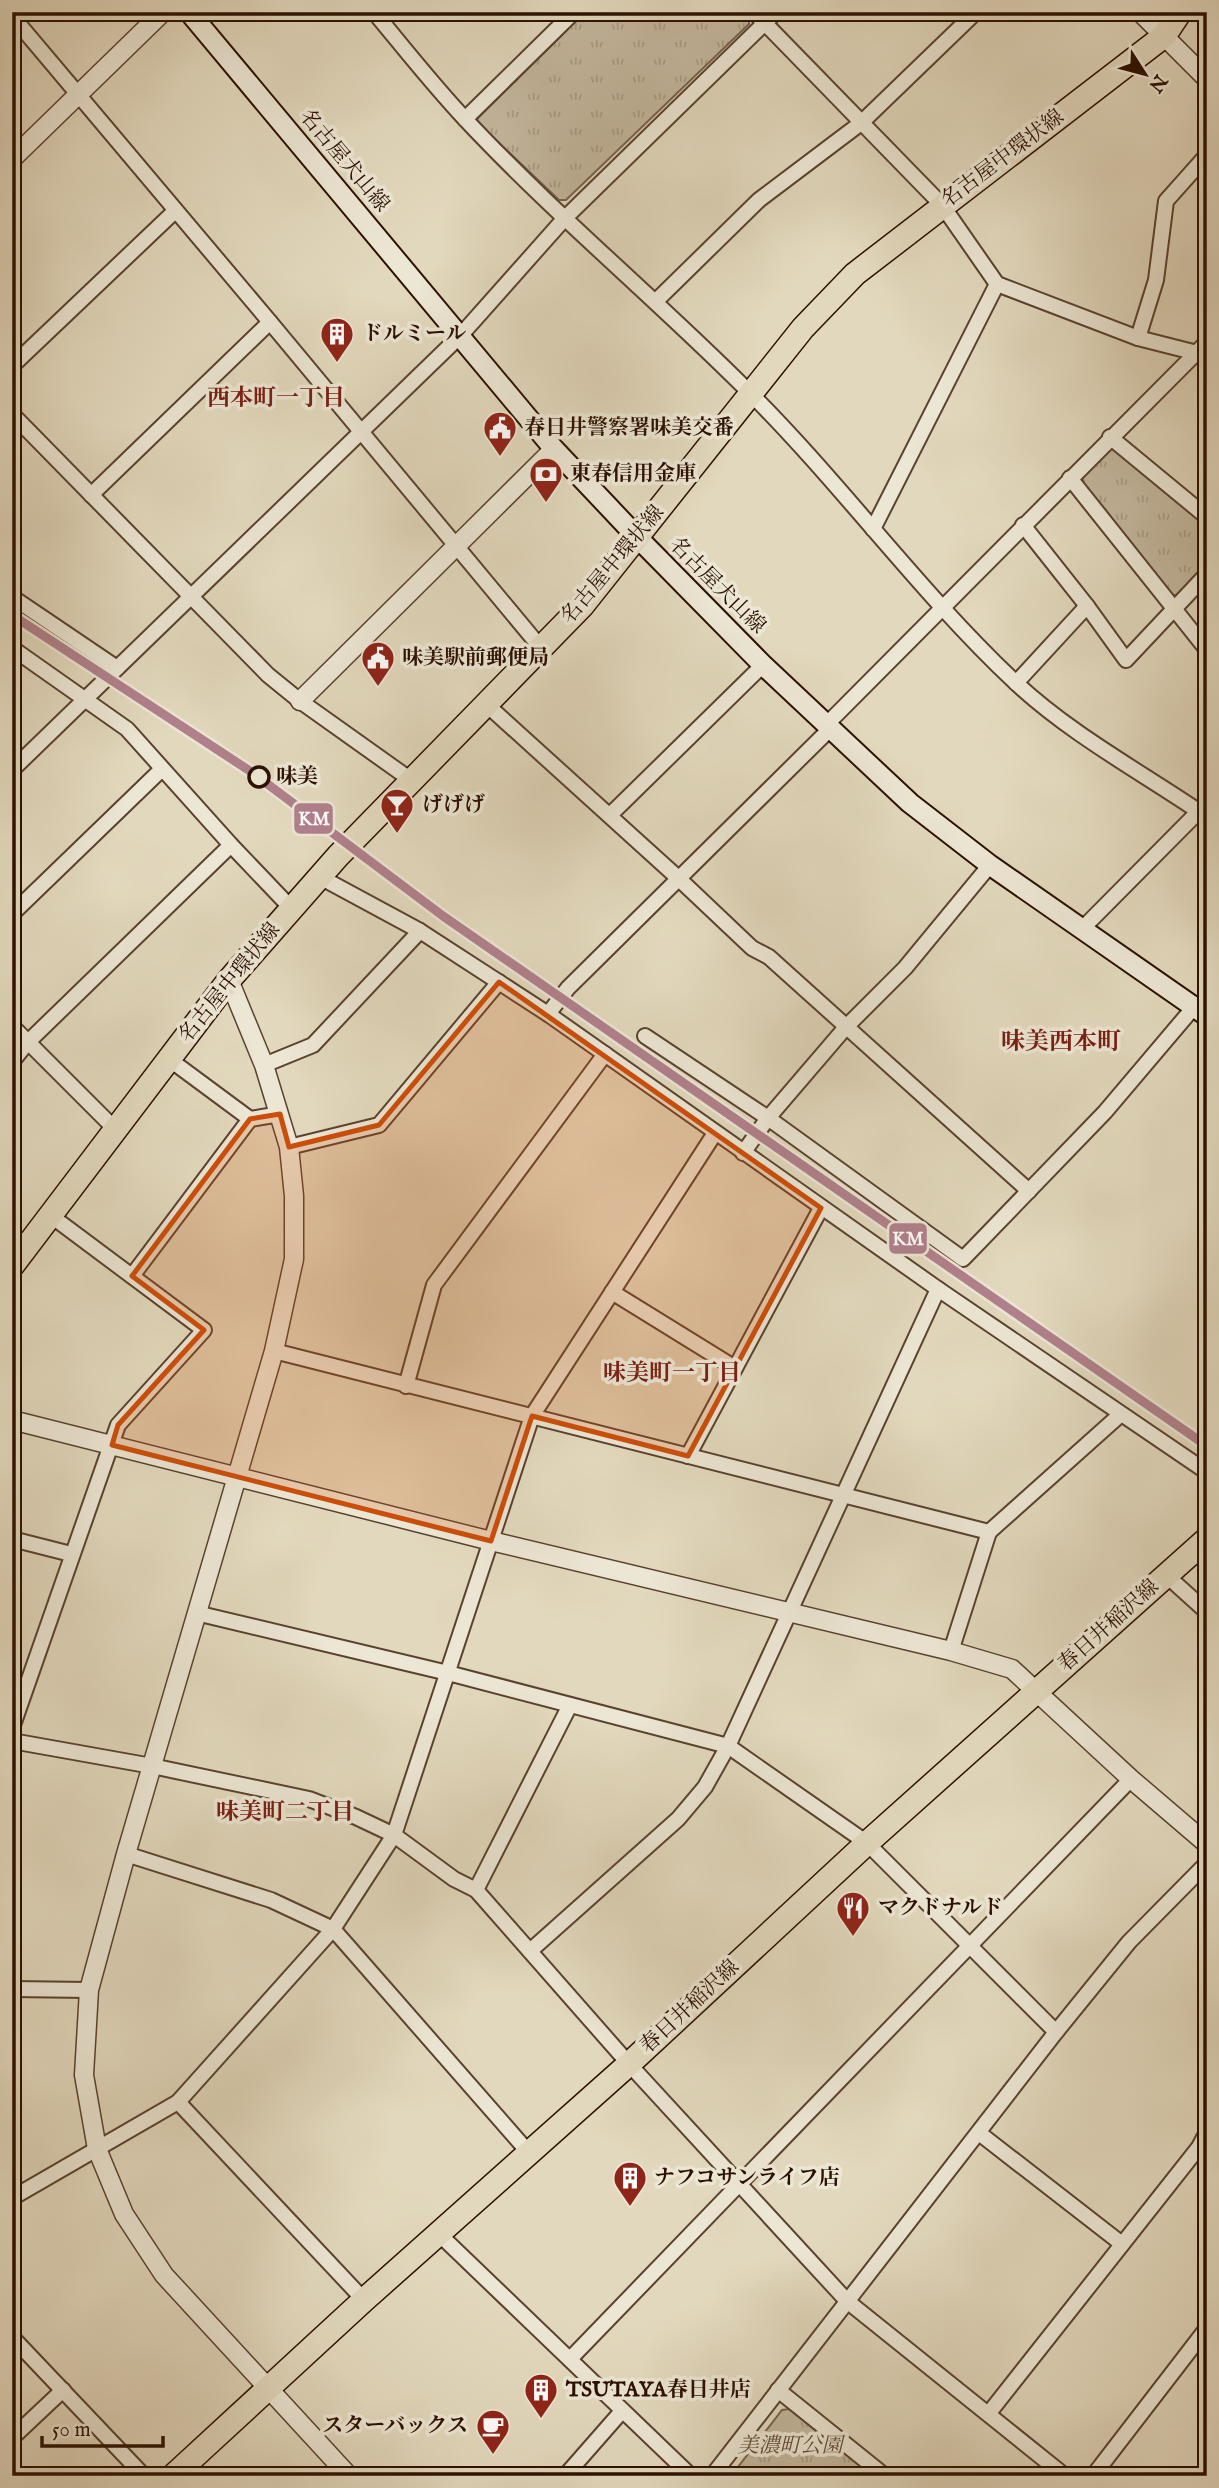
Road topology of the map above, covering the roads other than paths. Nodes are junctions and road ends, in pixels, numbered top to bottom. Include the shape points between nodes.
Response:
1 (163, 12) edge
2 (189, 12) edge
3 (374, 12) edge
4 (574, 12) edge
5 (976, 12) edge
6 (1140, 12) edge
7 (1180, 12) edge
8 (12, 16) edge
9 (765, 16) edge
10 (1164, 36) junction
11 (1207, 79) edge
12 (78, 96) junction
13 (465, 119) junction
14 (861, 123) junction
15 (1207, 155) edge
16 (12, 159) edge
17 (942, 205) junction
18 (176, 211) junction
19 (565, 218) junction
20 (997, 284) junction
21 (656, 301) junction
22 (270, 322) junction
23 (461, 334) junction
24 (1138, 338) junction
25 (1203, 352) edge
26 (12, 366) edge
27 (750, 393) junction
28 (12, 414) edge
29 (361, 430) junction
30 (1110, 437) junction
31 (554, 449) junction
32 (1070, 478) junction
33 (91, 495) junction
34 (1207, 517) edge
35 (1023, 525) junction
36 (873, 529) junction
37 (638, 538) junction
38 (456, 544) junction
39 (1207, 574) edge
40 (12, 597) edge
41 (190, 597) junction
42 (1087, 606) junction
43 (944, 608) junction
44 (1175, 608) junction
45 (12, 648) edge
46 (541, 648) junction
47 (1207, 650) edge
48 (763, 666) junction
49 (117, 668) junction
50 (1016, 683) junction
51 (85, 700) junction
52 (300, 701) junction
53 (486, 704) junction
54 (828, 727) junction
55 (12, 769) edge
56 (162, 769) junction
57 (411, 780) junction
58 (1204, 810) edge
59 (610, 816) junction
60 (231, 845) junction
61 (990, 864) junction
62 (320, 877) junction
63 (677, 877) junction
64 (292, 909) junction
65 (12, 914) edge
66 (1082, 929) junction
67 (420, 931) junction
68 (229, 980) junction
69 (499, 982) junction
70 (1200, 1011) edge
71 (548, 1014) junction
72 (12, 1026) edge
73 (846, 1027) junction
74 (645, 1035) dead end
75 (28, 1042) junction
76 (606, 1054) junction
77 (169, 1059) junction
78 (12, 1062) edge
79 (264, 1065) junction
80 (280, 1114) junction
81 (768, 1118) junction
82 (250, 1119) junction
83 (115, 1129) junction
84 (715, 1133) junction
85 (289, 1147) junction
86 (743, 1153) junction
87 (1029, 1191) junction
88 (821, 1208) junction
89 (50, 1215) junction
90 (12, 1266) edge
91 (132, 1276) junction
92 (938, 1289) junction
93 (612, 1292) junction
94 (274, 1351) junction
95 (735, 1368) junction
96 (406, 1386) junction
97 (1121, 1414) junction
98 (532, 1416) junction
99 (12, 1420) edge
100 (112, 1445) junction
101 (688, 1456) junction
102 (1207, 1472) edge
103 (236, 1475) junction
104 (843, 1496) junction
105 (989, 1532) junction
106 (12, 1539) edge
107 (1207, 1539) edge
108 (491, 1541) junction
109 (71, 1554) junction
110 (1166, 1575) junction
111 (1207, 1612) edge
112 (196, 1613) junction
113 (789, 1613) junction
114 (951, 1651) junction
115 (449, 1672) junction
116 (1037, 1691) junction
117 (570, 1705) junction
118 (12, 1728) edge
119 (12, 1741) edge
120 (728, 1746) junction
121 (152, 1766) junction
122 (1131, 1779) junction
123 (394, 1835) junction
124 (867, 1843) junction
125 (1207, 1844) edge
126 (126, 1854) junction
127 (1207, 1863) edge
128 (476, 1890) junction
129 (333, 1929) junction
130 (969, 1944) junction
131 (530, 1951) junction
132 (12, 1989) edge
133 (89, 1990) junction
134 (1056, 2032) junction
135 (629, 2064) junction
136 (178, 2102) junction
137 (1207, 2132) edge
138 (979, 2133) junction
139 (97, 2149) junction
140 (1203, 2149) edge
141 (530, 2154) junction
142 (739, 2185) junction
143 (12, 2198) edge
144 (438, 2233) junction
145 (1122, 2244) junction
146 (364, 2300) junction
147 (848, 2301) junction
148 (1207, 2328) edge
149 (12, 2337) edge
150 (570, 2359) junction
151 (268, 2388) junction
152 (63, 2390) junction
153 (778, 2390) junction
154 (622, 2411) junction
155 (989, 2413) junction
156 (12, 2438) edge
157 (144, 2476) edge
158 (173, 2476) edge
159 (349, 2476) edge
160 (565, 2476) edge
161 (691, 2476) edge
162 (712, 2476) edge
163 (885, 2476) edge
164 (1065, 2476) edge
165 (1093, 2476) edge

1 - 12 street
2 - 23 main road, 名古屋犬山線
3 - 13 street
4 - 13 street
5 - 14 street
6 - 10 street
7 - 10 main road, 名古屋中環状線
8 - 12 street
9 - 14 street
9 - 19 street
10 - 11 street
10 - 17 main road, 名古屋中環状線
12 - 16 street
12 - 18 street
13 - 19 street
14 - 17 street
14 - 21 street via 759,200
15 - 24 street via 1166,201 1156,280
17 - 20 street
17 - 27 main road, 名古屋中環状線 via 855,274
18 - 22 street
18 - 26 street
19 - 21 street
19 - 23 street
20 - 24 street
20 - 36 street
21 - 27 street
22 - 29 street
22 - 33 street
23 - 29 street
23 - 31 main road, 名古屋犬山線
24 - 25 street
25 - 30 street
27 - 36 street
27 - 37 main road, 名古屋中環状線
28 - 33 street
29 - 38 street
29 - 41 street
30 - 32 street
30 - 34 street
31 - 37 main road, 名古屋犬山線
31 - 38 street
32 - 35 street
32 - 44 street
33 - 41 street
35 - 42 street
35 - 43 street
36 - 43 street
37 - 46 main road, 名古屋中環状線
37 - 48 main road, 名古屋犬山線
38 - 46 street
38 - 52 street
39 - 44 street
40 - 49 street
41 - 49 street
41 - 52 street
42 - 44 street via 1126,660
42 - 50 street
43 - 50 street
43 - 54 street
44 - 47 street
45 - 51 street
46 - 53 main road, 名古屋中環状線
48 - 54 main road, 名古屋犬山線
48 - 59 street
49 - 51 street
50 - 58 street via 1057,718
51 - 55 street
51 - 56 street via 127,729
52 - 57 street
53 - 57 main road, 名古屋中環状線
53 - 59 street
54 - 61 main road, 名古屋犬山線 via 911,803
54 - 63 street
56 - 60 street
56 - 65 street
57 - 62 main road, 名古屋中環状線
58 - 66 street
59 - 63 street
60 - 64 street
60 - 75 street
61 - 66 main road, 名古屋犬山線
61 - 73 street via 905,968
62 - 64 main road, 名古屋中環状線
62 - 67 street
63 - 71 street
63 - 73 street
64 - 68 main road, 名古屋中環状線
66 - 70 main road, 名古屋犬山線
67 - 69 street
67 - 79 street via 313,1045
68 - 77 main road, 名古屋中環状線
68 - 79 street
69 - 71 street
69 - 85 street via 379,1125
70 - 87 street
71 - 76 street
72 - 75 street
73 - 81 street
73 - 87 street
74 - 81 street
75 - 78 street
75 - 83 street
76 - 84 street
76 - 96 street via 434,1285
77 - 82 street
77 - 83 main road, 名古屋中環状線
79 - 80 street
80 - 82 street
80 - 85 street
81 - 86 street
81 - 87 street via 963,1259
82 - 91 street
83 - 89 main road, 名古屋中環状線
84 - 86 street
84 - 93 street
85 - 94 street via 294,1259
86 - 88 street
88 - 92 street
88 - 95 street
89 - 90 main road, 名古屋中環状線
89 - 91 street
91 - 100 street via 204,1330 118,1425
92 - 97 street
92 - 104 street
93 - 95 street
93 - 98 street
94 - 96 street
94 - 103 street
95 - 101 street
96 - 98 street
97 - 102 street
97 - 105 street
98 - 101 street
98 - 108 street
99 - 100 street
100 - 103 street
100 - 109 street
101 - 104 street
103 - 108 street
103 - 112 street
104 - 105 street
104 - 113 street
105 - 114 street
106 - 109 street
107 - 110 main road, 春日井稲沢線
108 - 113 street
108 - 115 street
109 - 118 street
110 - 111 street
110 - 116 main road, 春日井稲沢線
112 - 115 street
112 - 121 street
113 - 114 street
113 - 120 street
114 - 116 street via 1012,1669
115 - 117 street
115 - 123 street
116 - 122 street
116 - 124 main road, 春日井稲沢線
117 - 120 street
117 - 128 street
119 - 121 street
120 - 124 street
120 - 131 street via 705,1787 678,1818
121 - 123 street via 309,1799
121 - 126 street
122 - 125 street
122 - 130 street
123 - 128 street
123 - 129 street
124 - 130 street
124 - 135 main road, 春日井稲沢線
126 - 129 street via 271,1900
126 - 133 street
127 - 134 street via 1129,1942
128 - 131 street
129 - 136 street
129 - 141 street
130 - 134 street
130 - 142 street
131 - 135 street
132 - 133 street
133 - 139 street via 84,2076
134 - 138 street
135 - 141 main road, 春日井稲沢線
135 - 142 street
136 - 139 street
136 - 146 street
137 - 140 street
138 - 145 street
138 - 147 street
139 - 143 street
139 - 151 street via 124,2214 164,2275
140 - 145 street
141 - 144 main road, 春日井稲沢線
142 - 147 street
142 - 150 street
144 - 146 main road, 春日井稲沢線
144 - 150 street
145 - 155 street
146 - 151 main road, 春日井稲沢線
147 - 153 street
147 - 155 street
148 - 165 street
149 - 152 street
150 - 154 street
151 - 158 main road, 春日井稲沢線
151 - 159 street
152 - 156 street
152 - 157 street
153 - 162 street
153 - 163 street
154 - 160 street
154 - 161 street
155 - 164 street

